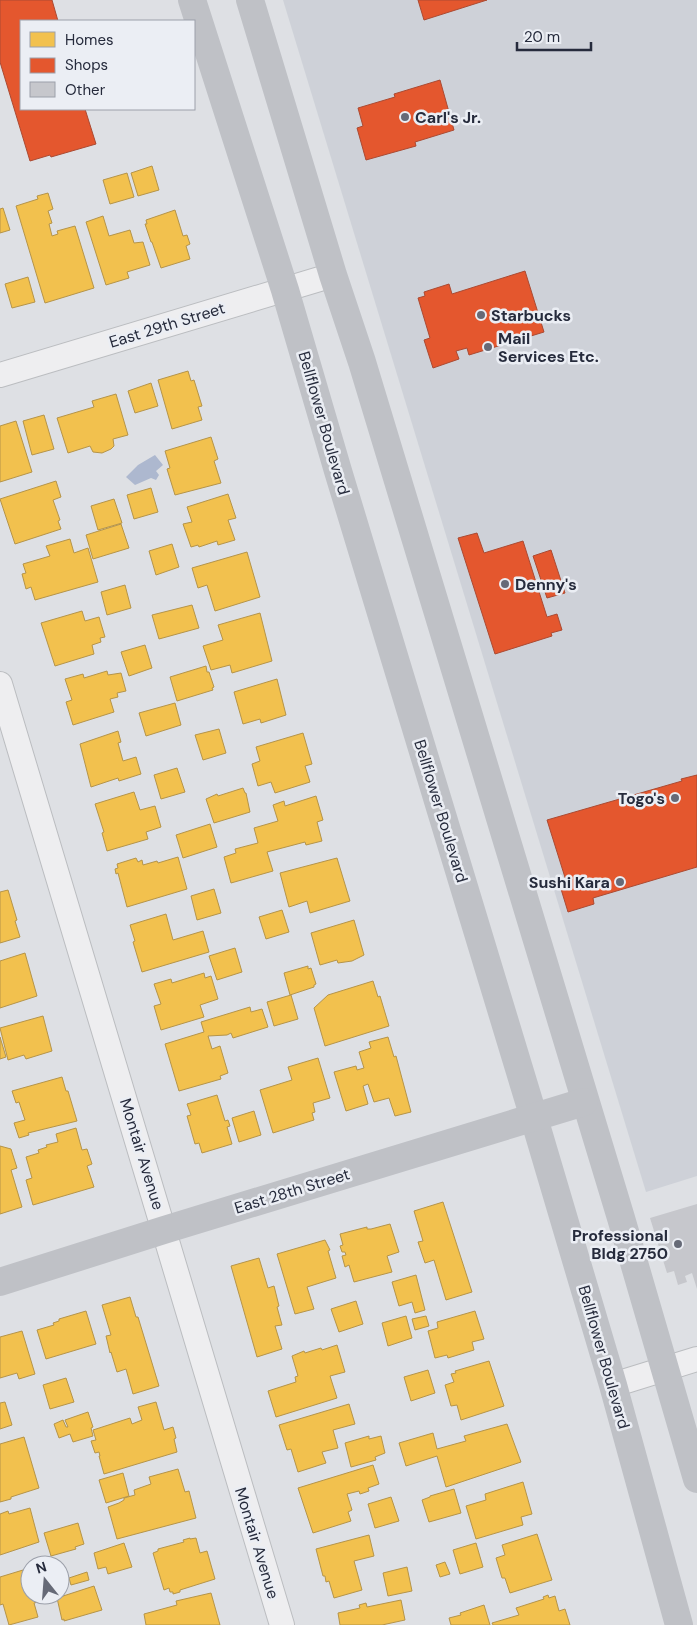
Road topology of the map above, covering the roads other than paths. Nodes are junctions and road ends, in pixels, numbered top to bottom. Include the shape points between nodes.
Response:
1 (192, 0) edge
2 (250, 0) edge
3 (333, 275) junction
4 (285, 290) junction
5 (0, 375) edge
6 (0, 684) edge
7 (584, 1102) junction
8 (534, 1118) junction
9 (164, 1230) junction
10 (0, 1282) edge
11 (697, 1359) edge
12 (665, 1369) junction
13 (613, 1385) junction
14 (697, 1479) edge
15 (282, 1625) edge
16 (679, 1625) edge

1 - 4 main road, Bellflower Boulevard
2 - 3 main road
3 - 4 street, East 29th Street
3 - 7 main road via 368,381
4 - 5 street, East 29th Street
4 - 8 main road, Bellflower Boulevard
6 - 9 street, Montair Avenue
7 - 8 main road, East 28th Street
7 - 12 main road
8 - 9 main road, East 28th Street
8 - 13 main road, Bellflower Boulevard
9 - 10 main road, East 28th Street
9 - 15 street, Montair Avenue
11 - 12 street
12 - 13 street
12 - 14 main road
13 - 16 main road, Bellflower Boulevard

